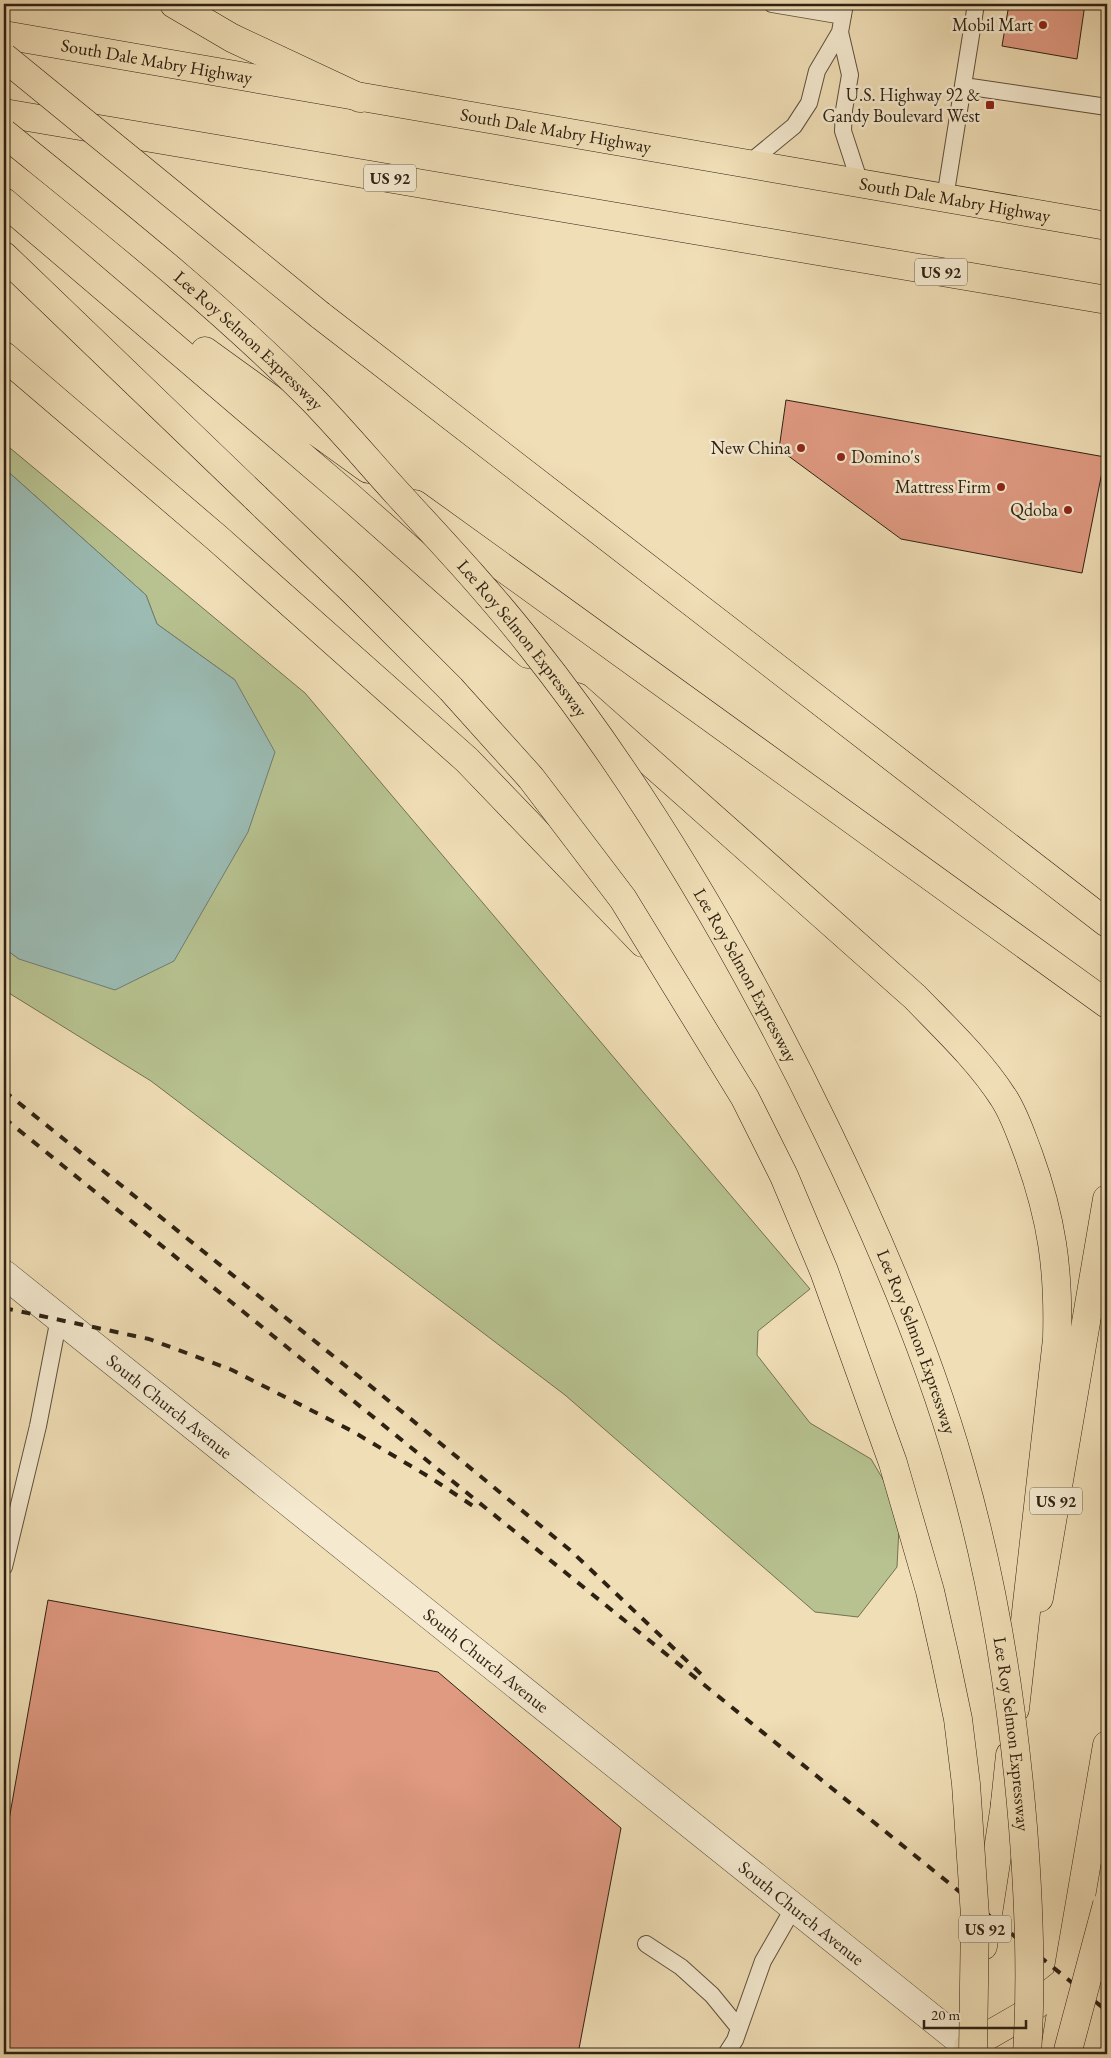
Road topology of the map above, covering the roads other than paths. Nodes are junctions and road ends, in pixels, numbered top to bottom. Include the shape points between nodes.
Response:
1 (174, 4) edge
2 (772, 4) edge
3 (976, 4) edge
4 (844, 10) edge
5 (840, 32) junction
6 (4, 35) edge
7 (4, 57) edge
8 (964, 86) junction
9 (360, 98) junction
10 (1107, 107) edge
11 (4, 113) edge
12 (4, 133) edge
13 (748, 164) junction
14 (860, 183) junction
15 (945, 198) junction
16 (4, 202) edge
17 (1107, 226) edge
18 (36, 228) junction
19 (4, 256) edge
20 (1107, 300) edge
21 (4, 356) edge
22 (1107, 923) edge
23 (661, 962) junction
24 (1107, 1004) edge
25 (1107, 1199) edge
26 (4, 1274) edge
27 (59, 1318) junction
28 (4, 1566) edge
29 (1107, 1745) edge
30 (1005, 1803) junction
31 (1107, 1904) edge
32 (794, 1907) junction
33 (646, 1944) dead end
34 (1068, 1979) junction
35 (739, 2028) junction
36 (971, 2052) edge
37 (726, 2054) edge
38 (1027, 2054) edge
39 (1054, 2054) edge
40 (1067, 2054) edge

1 - 9 main road via 232,38
2 - 4 lane
3 - 8 lane
4 - 5 lane
5 - 13 lane via 816,71 808,103 794,126
5 - 14 lane via 850,75 843,131
6 - 9 main road, South Dale Mabry Highway
7 - 22 main road, bridge via 320,315
8 - 10 lane
8 - 15 lane
9 - 13 main road, South Dale Mabry Highway
11 - 20 main road, US 92
12 - 38 main road, Lee Roy Selmon Expressway, bridge via 186,281 246,335 315,402 469,572 532,647 590,725 694,882 745,969 800,1074 883,1251 939,1397 981,1544 996,1618 1018,1765 1030,1932
13 - 14 main road, South Dale Mabry Highway
14 - 15 main road, South Dale Mabry Highway
15 - 17 main road, South Dale Mabry Highway
16 - 18 main road
18 - 24 main road
18 - 30 main road via 350,497 915,997 958,1041 1004,1098 1025,1146 1048,1218 1058,1297 1057,1339
19 - 23 main road, bridge via 451,689 531,778 623,899
21 - 23 main road, bridge via 217,538 467,760
23 - 36 main road, bridge via 745,1098 784,1176 848,1335 913,1528 958,1719 966,1784 974,1916
25 - 30 main road, US 92
26 - 27 street, South Church Avenue
27 - 28 lane via 38,1426
27 - 32 street, South Church Avenue
29 - 34 main road
30 - 36 main road, US 92
31 - 40 main road, bridge
32 - 35 lane via 763,1961
32 - 36 street, South Church Avenue
33 - 35 lane via 681,1967 712,1994
34 - 36 main road
34 - 39 main road
35 - 37 lane

